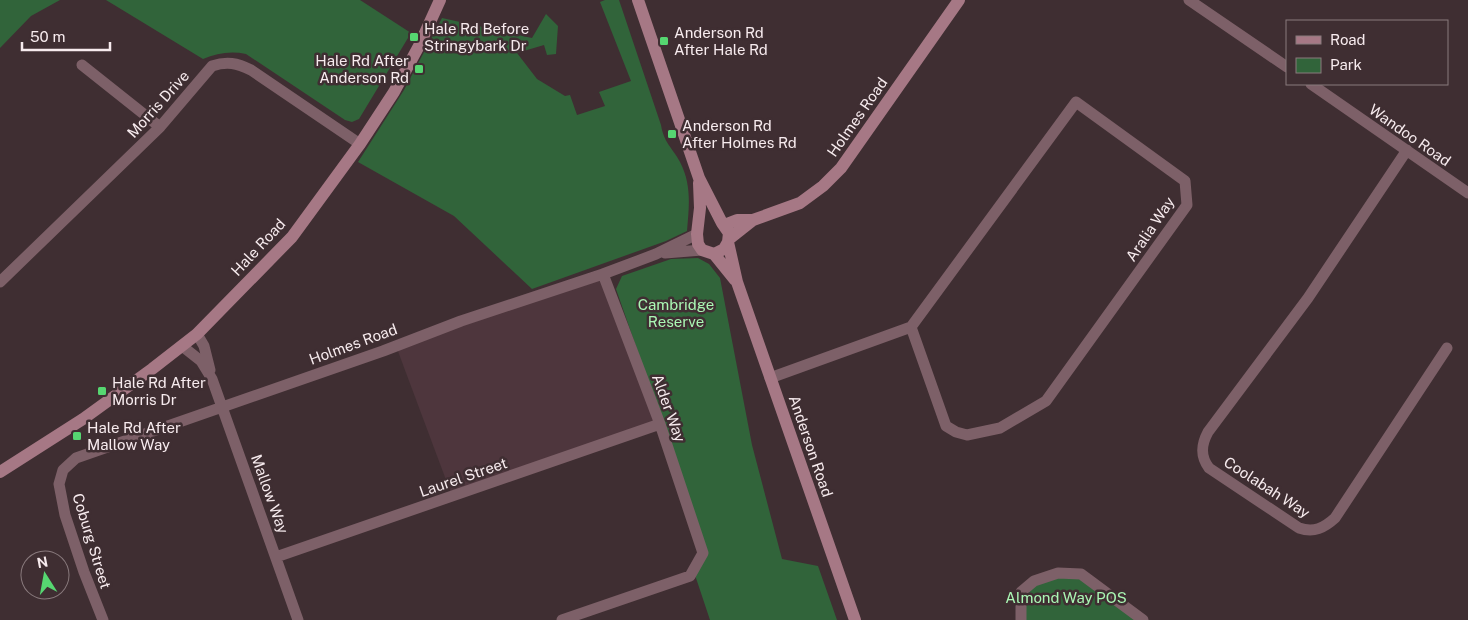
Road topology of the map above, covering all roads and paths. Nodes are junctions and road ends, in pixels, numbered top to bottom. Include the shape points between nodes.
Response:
1 (440, 0) edge
2 (638, 0) edge
3 (959, 0) edge
4 (1190, 0) edge
5 (82, 64) dead end
6 (1286, 66) edge
7 (1312, 85) edge
8 (160, 127) junction
9 (360, 144) junction
10 (1407, 150) junction
11 (699, 178) junction
12 (1468, 193) edge
13 (753, 220) junction
14 (723, 224) junction
15 (697, 232) junction
16 (729, 241) junction
17 (708, 252) junction
18 (656, 254) junction
19 (603, 274) junction
20 (0, 282) edge
21 (737, 282) junction
22 (911, 326) junction
23 (197, 334) junction
24 (182, 346) junction
25 (1447, 348) dead end
26 (770, 378) junction
27 (212, 380) junction
28 (222, 406) junction
29 (660, 424) junction
30 (30, 451) junction
31 (0, 462) edge
32 (63, 470) joint
33 (0, 472) edge
34 (276, 557) junction
35 (103, 620) edge
36 (298, 620) edge
37 (562, 620) edge
38 (855, 620) edge
39 (1021, 620) edge
40 (1143, 620) edge

1 - 9 street, Hale Road via 394,92
2 - 11 street, Anderson Road
3 - 13 street, Holmes Road via 841,168 800,203
4 - 6 street
5 - 8 street
7 - 10 street, Wandoo Road
8 - 9 street, Morris Drive via 212,66 231,62 251,70
8 - 20 street, Morris Drive
9 - 23 street, Hale Road via 292,237
10 - 12 street, Wandoo Road
10 - 25 street, Coolabah Way via 1308,298 1208,432 1202,449 1206,464 1299,528 1318,529 1335,518
11 - 14 street, Anderson Road
11 - 15 street, Anderson Road
13 - 14 street, Holmes Road
13 - 16 street, Holmes Road
14 - 15 street via 709,221
14 - 16 street, Anderson Road via 729,233
15 - 17 street, Anderson Road via 698,244
15 - 18 street, Holmes Road
16 - 17 street via 724,249
16 - 21 street, Anderson Road
17 - 18 street, Holmes Road
17 - 21 street, Anderson Road
18 - 19 street, Holmes Road
19 - 28 street, Holmes Road
19 - 29 street, Alder Way
21 - 26 street, Anderson Road
22 - 22 street, Aralia Way via 1076,102 1185,181 1187,205 1046,401 1000,428 967,435 946,426
22 - 26 street
23 - 24 street, Hale Road
23 - 27 street, Mallow Way via 204,346
24 - 27 street, Mallow Way via 201,361
24 - 30 street, Hale Road via 83,419
26 - 38 street, Anderson Road
27 - 28 street, Mallow Way
28 - 32 street, Holmes Road via 76,458
28 - 34 street, Mallow Way
29 - 34 street, Laurel Street
29 - 37 street, Alder Way via 703,553 690,576
30 - 31 street, Hale Road
30 - 33 street, Hale Road
32 - 35 street, Coburg Street via 59,484 65,515
34 - 36 street, Mallow Way
39 - 40 street via 1021,592 1034,581 1058,573 1081,574

